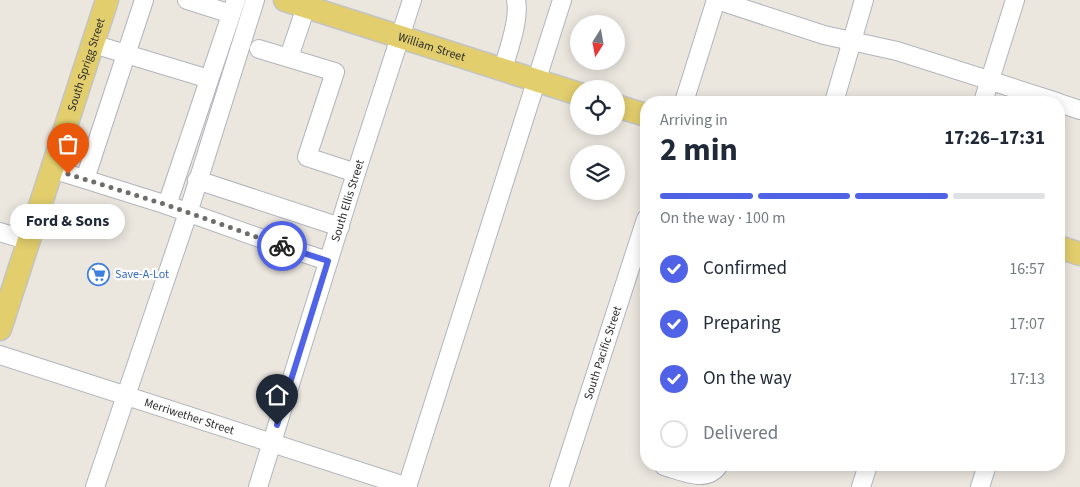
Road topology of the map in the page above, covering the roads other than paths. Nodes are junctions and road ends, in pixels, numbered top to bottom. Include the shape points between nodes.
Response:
1 (107, 0) edge
2 (144, 0) edge
3 (187, 0) edge
4 (255, 0) edge
5 (285, 0) edge
6 (412, 0) edge
7 (516, 0) edge
8 (562, 0) edge
9 (716, 0) edge
10 (864, 0) edge
11 (1015, 0) edge
12 (233, 7) edge
13 (306, 7) junction
14 (400, 37) junction
15 (851, 42) junction
16 (93, 44) junction
17 (259, 49) dead end
18 (127, 54) junction
19 (289, 57) junction
20 (503, 69) junction
21 (208, 79) junction
22 (536, 80) junction
23 (990, 82) junction
24 (570, 91) edge
25 (686, 96) edge
26 (836, 96) edge
27 (985, 96) edge
28 (1035, 96) edge
29 (1065, 105) edge
30 (625, 109) edge
31 (1080, 110) edge
32 (640, 113) edge
33 (52, 168) junction
34 (356, 173) junction
35 (85, 179) junction
36 (197, 180) junction
37 (167, 205) junction
38 (188, 213) junction
39 (340, 227) junction
40 (0, 232) edge
41 (640, 240) edge
42 (29, 241) junction
43 (1065, 249) edge
44 (1080, 254) edge
45 (328, 261) junction
46 (0, 329) edge
47 (0, 355) edge
48 (126, 396) junction
49 (272, 443) junction
50 (680, 471) edge
51 (714, 471) edge
52 (866, 471) edge
53 (985, 471) edge
54 (95, 487) edge
55 (258, 487) edge
56 (407, 487) edge
57 (559, 487) edge
58 (861, 487) edge
59 (980, 487) edge

1 - 16 main road, South Sprigg Street
2 - 18 street
3 - 12 street
4 - 36 street
5 - 13 main road, William Street
6 - 14 street, South Ellis Street
7 - 20 street via 514,25
8 - 22 street
9 - 15 street
9 - 25 street
10 - 15 street
11 - 23 street
12 - 21 street
13 - 14 main road, William Street
13 - 19 street
14 - 20 main road, William Street
14 - 34 street, South Ellis Street
15 - 23 street via 897,51
15 - 26 street
16 - 18 street
16 - 33 main road, South Sprigg Street
17 - 19 street
18 - 21 street
18 - 35 street
19 - 34 street via 336,72 307,158
20 - 22 main road, William Street
21 - 37 street
22 - 24 main road, William Street
22 - 56 street
23 - 27 street
23 - 28 street
29 - 31 street
30 - 32 main road
33 - 35 street
33 - 42 main road, South Sprigg Street
34 - 39 street, South Ellis Street
35 - 37 street
36 - 38 street
36 - 39 street
37 - 38 street
38 - 45 street
38 - 48 street
39 - 45 street, South Ellis Street
40 - 42 street
41 - 57 street, South Pacific Street
42 - 46 main road, South Sprigg Street
43 - 44 main road
45 - 49 street, South Ellis Street
47 - 48 street, Merriwether Street
48 - 49 street, Merriwether Street
48 - 54 street
49 - 55 street, South Ellis Street
49 - 56 street, Merriwether Street
50 - 51 street via 703,476
52 - 58 street
53 - 59 street

